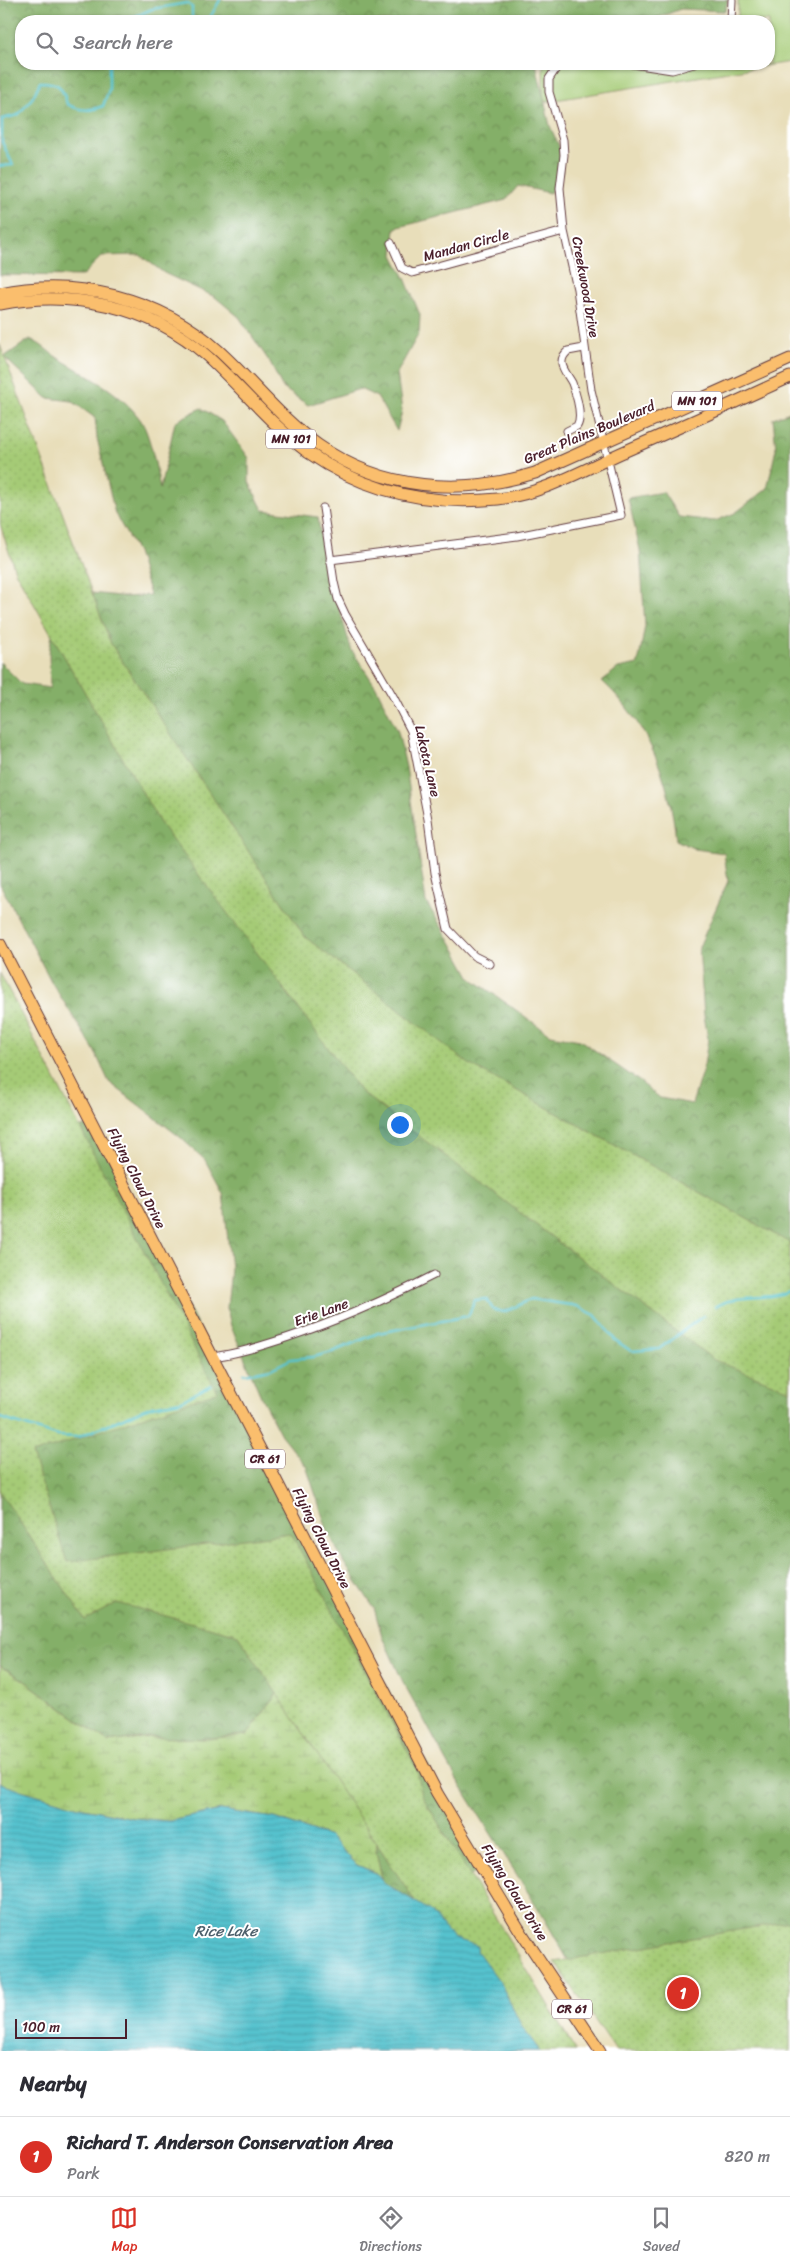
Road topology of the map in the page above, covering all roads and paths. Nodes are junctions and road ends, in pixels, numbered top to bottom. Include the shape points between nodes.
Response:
1 (732, 0) edge
2 (731, 15) edge
3 (555, 70) edge
4 (564, 231) junction
5 (391, 243) dead end
6 (0, 292) edge
7 (0, 304) edge
8 (584, 348) junction
9 (790, 358) edge
10 (790, 377) edge
11 (567, 431) dead end
12 (603, 443) junction
13 (608, 460) junction
14 (323, 508) dead end
15 (330, 560) junction
16 (0, 944) edge
17 (490, 964) dead end
18 (434, 1275) dead end
19 (212, 1357) junction
20 (600, 2051) edge

1 - 2 street
3 - 4 street, Creekwood Drive via 549,78 549,92 563,140 560,188
4 - 5 street, Mandan Circle via 412,273 402,268
4 - 8 street, Creekwood Drive via 577,289
6 - 12 main road, Great Plains Boulevard / MN 101 via 70,288 112,294 147,306 218,350 315,443 349,464 400,481 446,487 505,482 556,465
7 - 13 main road, MN 101 via 76,300 118,308 153,321 203,352 285,433 311,454 346,475 395,493 449,501 506,498 553,484
8 - 11 street via 568,351 562,360 580,419 577,426
8 - 12 street, Creekwood Drive
9 - 12 main road, Great Plains Boulevard / MN 101
10 - 13 main road, MN 101
12 - 13 street, Creekwood Drive
13 - 15 street, Creekwood Drive via 621,516 517,536
14 - 15 street, Lakota Lane
15 - 17 street, Lakota Lane via 344,614 411,731 448,929 474,956
16 - 19 main road, Flying Cloud Drive / CR 61
18 - 19 street, Erie Lane via 329,1323 244,1351
19 - 20 main road, Flying Cloud Drive / CR 61 via 442,1800 519,1929

